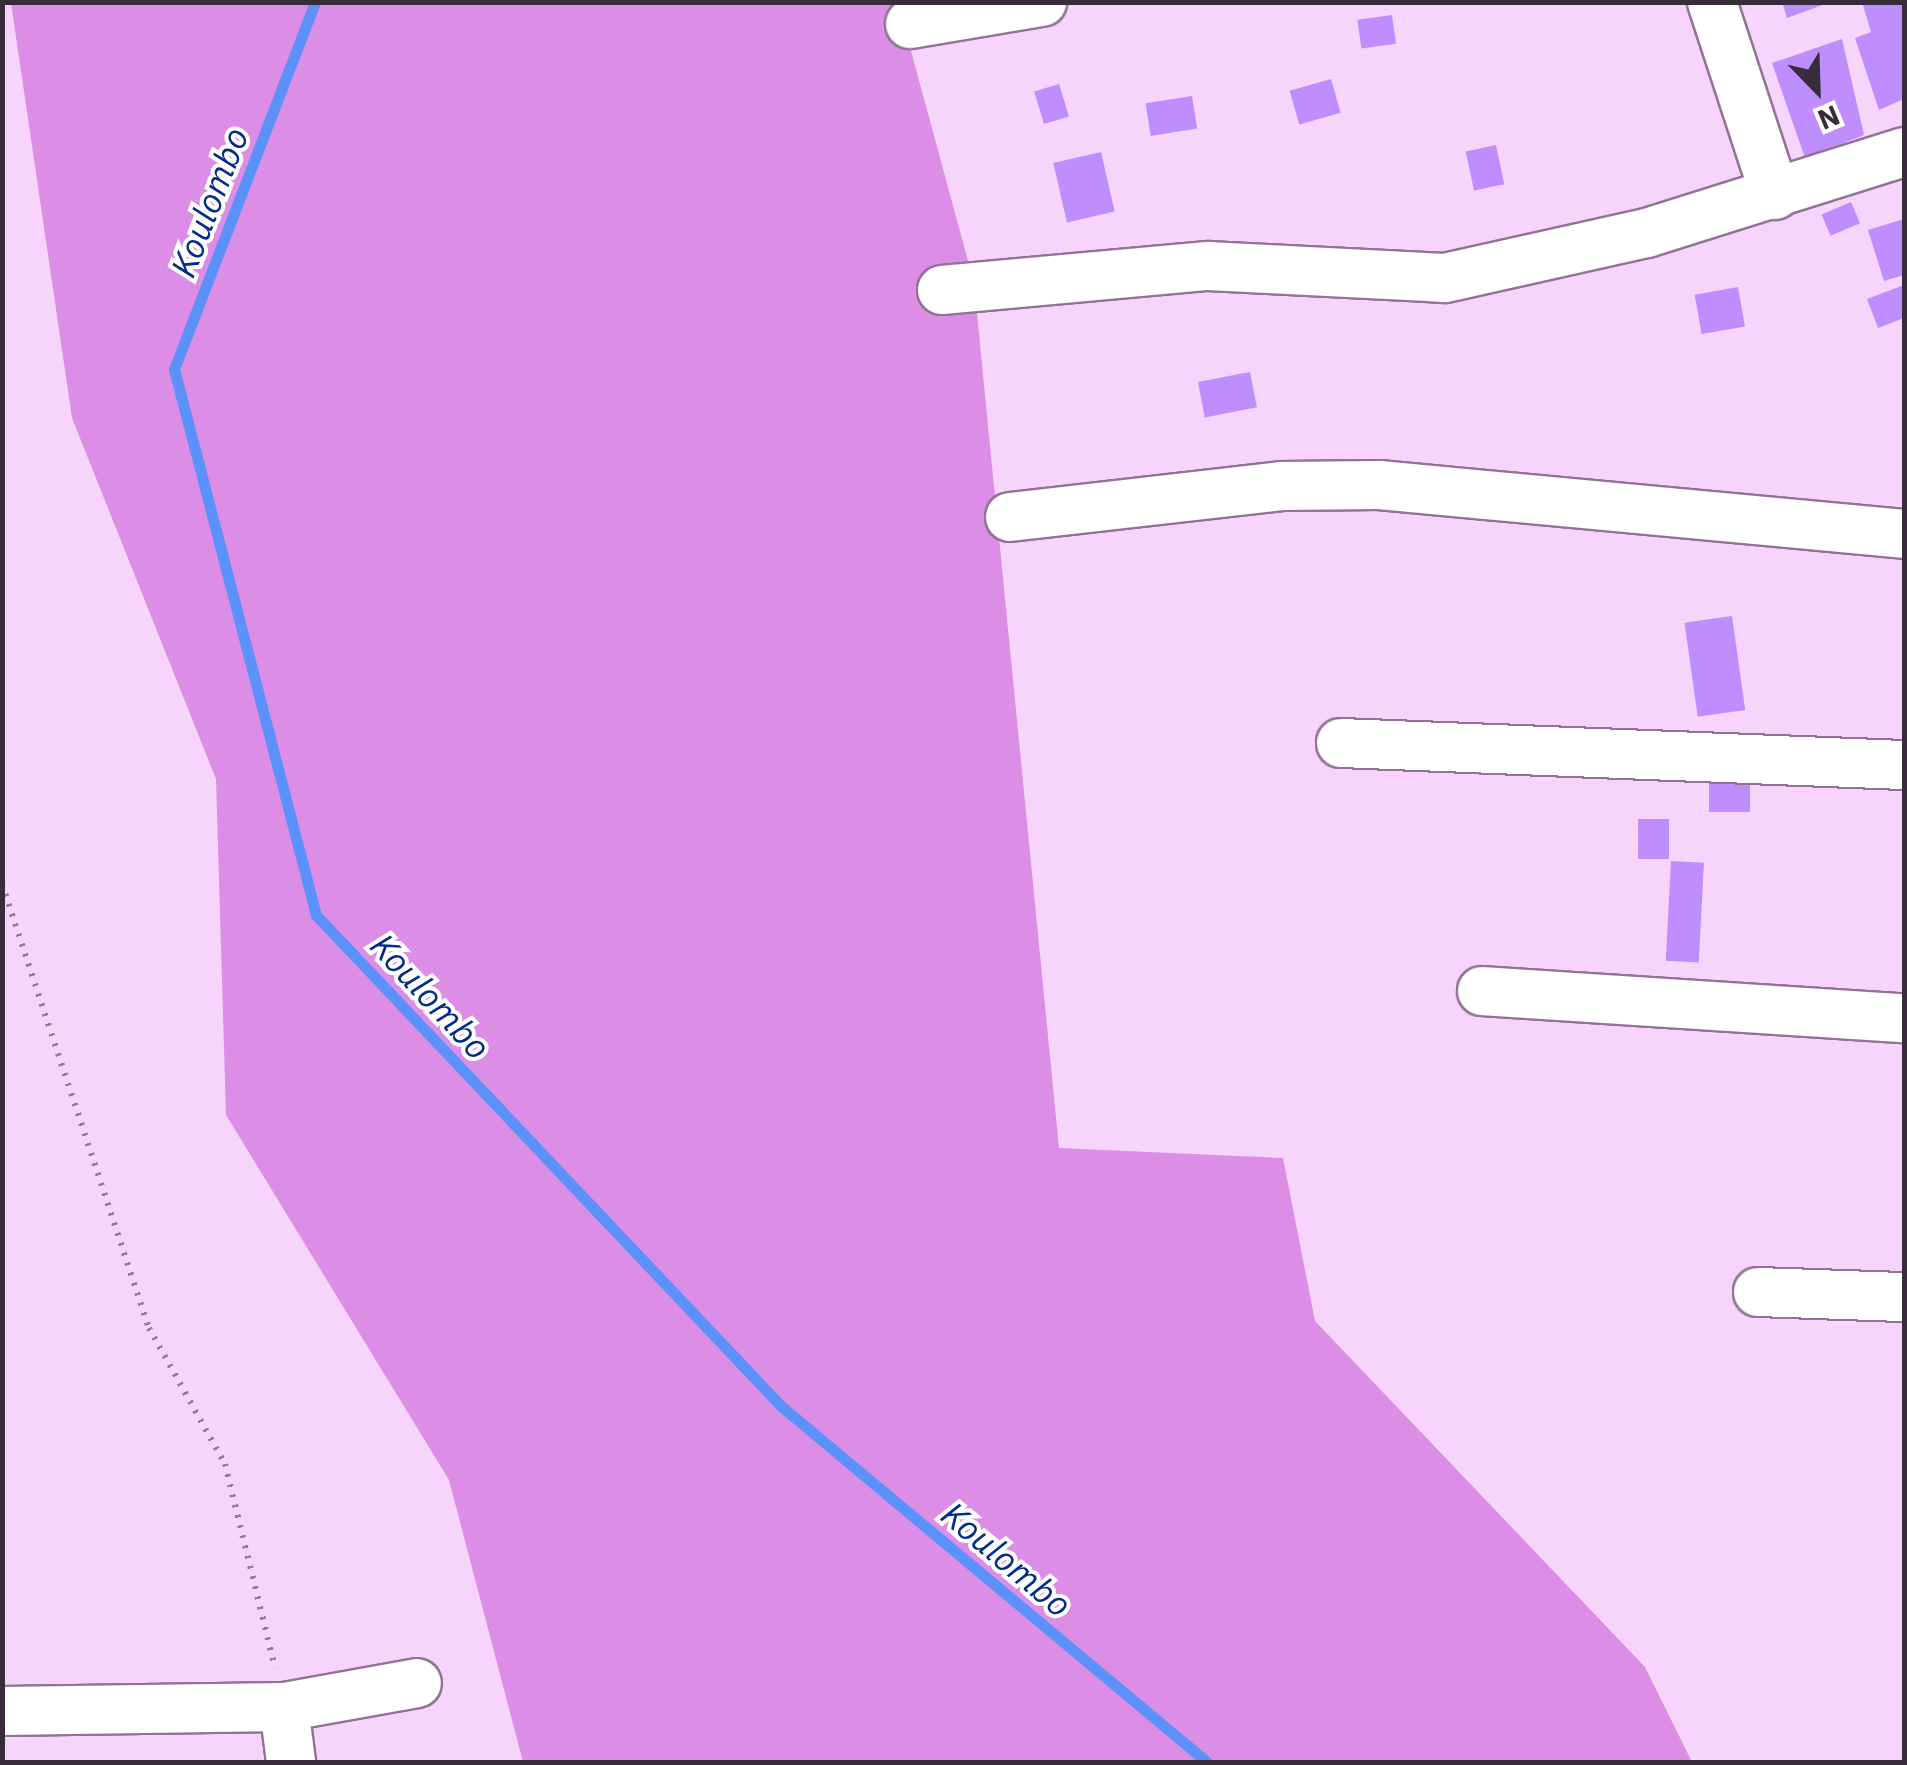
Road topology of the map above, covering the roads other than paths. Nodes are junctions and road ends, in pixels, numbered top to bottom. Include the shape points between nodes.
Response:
1 (1042, 2) edge
2 (1712, 2) edge
3 (910, 24) dead end
4 (1904, 152) edge
5 (1774, 195) junction
6 (942, 290) dead end
7 (1010, 516) dead end
8 (1904, 534) edge
9 (1341, 744) dead end
10 (1904, 766) edge
11 (1482, 991) dead end
12 (1904, 1018) edge
13 (1758, 1292) dead end
14 (1904, 1296) edge
15 (418, 1683) dead end
16 (284, 1706) junction
17 (2, 1712) edge
18 (291, 1762) edge

1 - 3 street
2 - 5 street
4 - 5 street
5 - 6 street via 1445,278 1208,266
7 - 8 street via 1281,486 1379,485
9 - 10 street
11 - 12 street
13 - 14 street
15 - 16 street
16 - 17 street
16 - 18 street

